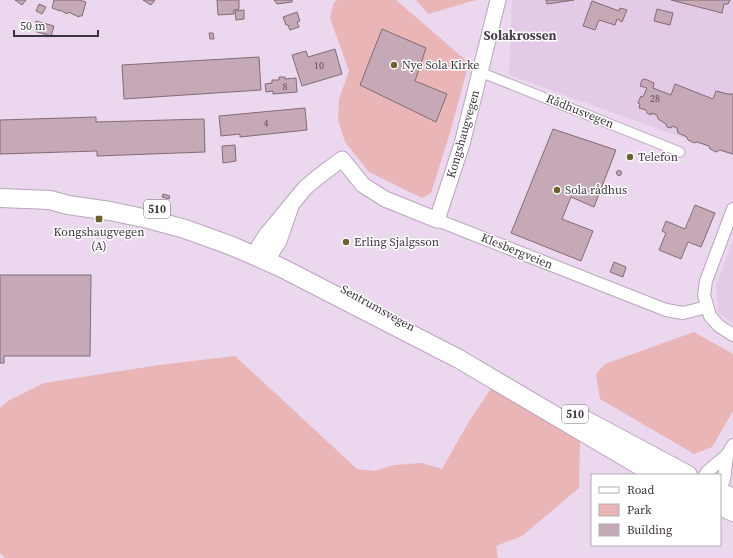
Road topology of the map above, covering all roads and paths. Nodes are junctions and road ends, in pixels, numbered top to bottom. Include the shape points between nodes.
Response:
1 (498, 0) edge
2 (480, 72) junction
3 (680, 152) dead end
4 (0, 198) edge
5 (733, 209) edge
6 (437, 220) junction
7 (264, 252) junction
8 (707, 307) junction
9 (733, 335) edge
10 (730, 450) edge
11 (656, 474) edge
12 (686, 474) edge
13 (706, 474) edge
14 (721, 485) edge
15 (721, 492) edge
16 (733, 498) edge
17 (721, 506) edge
18 (733, 512) edge

1 - 2 street, Kongshaugvegen
2 - 3 street, Rådhusvegen
2 - 6 street, Kongshaugvegen via 462,144
4 - 7 main road, Sentrumsvegen / 510 via 111,199 151,207 188,217
5 - 8 street via 705,287
6 - 7 street, Klesbergveien via 385,200 363,185 342,159 306,188 267,234
6 - 8 street, Klesbergveien via 666,310 683,313
7 - 11 main road, Sentrumsvegen / 510 via 280,267 459,359
7 - 12 main road, Sentrumsvegen / 510 via 324,278
8 - 9 street via 715,321
10 - 13 street
10 - 14 street
15 - 16 main road
17 - 18 main road

